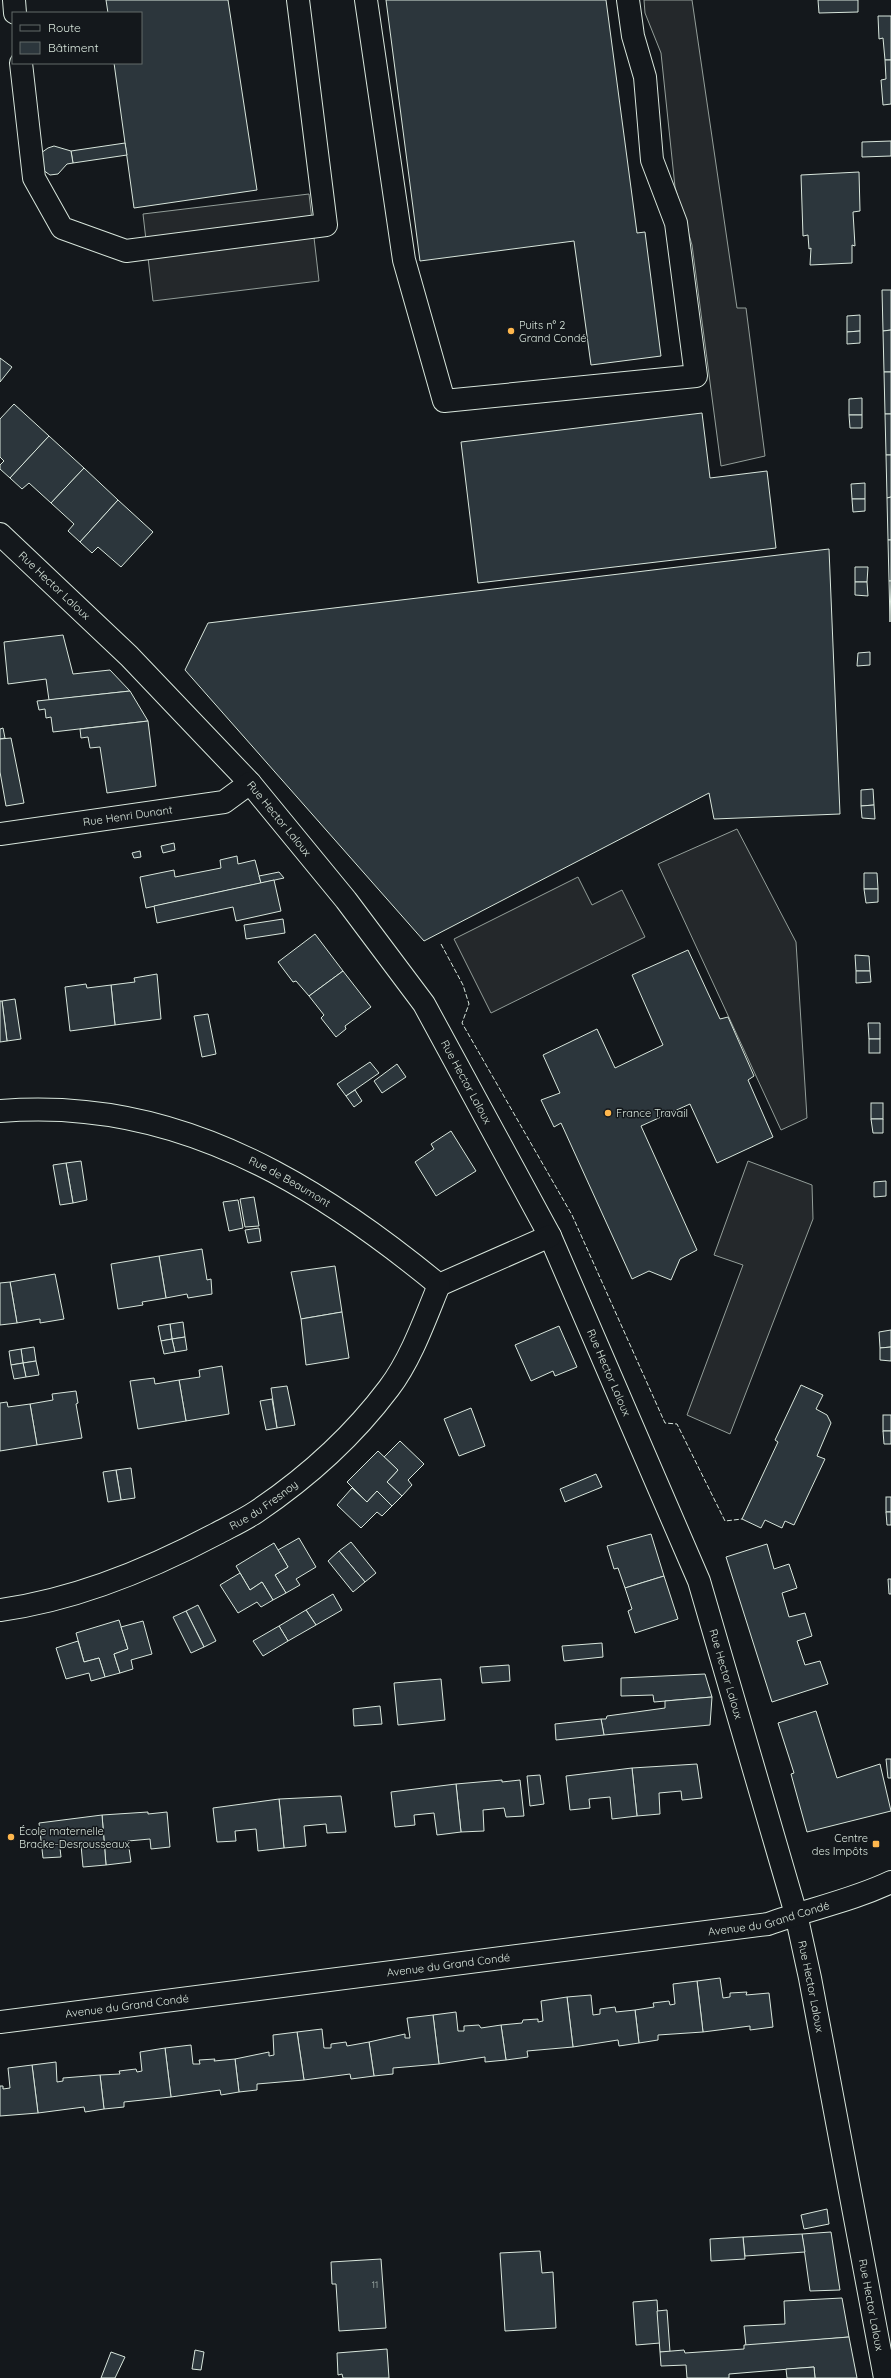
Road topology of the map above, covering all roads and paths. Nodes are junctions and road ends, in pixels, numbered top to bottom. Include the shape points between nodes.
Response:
1 (14, 0) edge
2 (298, 0) edge
3 (366, 0) edge
4 (628, 0) edge
5 (15, 12) edge
6 (21, 64) edge
7 (0, 534) edge
8 (250, 783) junction
9 (0, 834) edge
10 (0, 1110) edge
11 (550, 1236) junction
12 (439, 1285) junction
13 (0, 1610) edge
14 (891, 1882) edge
15 (796, 1914) junction
16 (0, 2022) edge
17 (885, 2378) edge

1 - 5 street
2 - 6 street via 326,225 126,251 62,228 34,178
3 - 4 street via 404,260 444,401 696,376 676,223 652,160 645,77 633,36
7 - 8 street, Rue Hector Laloux via 129,656
8 - 9 street, Rue Henri Dunant via 224,802
8 - 11 street, Rue Hector Laloux via 346,900 424,1004
10 - 12 street, Rue de Beaumont via 85,1112 146,1122 240,1154 296,1182 356,1220
11 - 12 street
11 - 15 street, Rue Hector Laloux via 699,1581
12 - 13 street, Rue du Fresnoy via 418,1335 389,1388 347,1436 301,1478 255,1513 147,1568 85,1590 18,1608
14 - 15 street, Avenue du Grand Condé via 836,1904
15 - 16 street, Avenue du Grand Condé via 768,1924
15 - 17 street, Rue Hector Laloux

